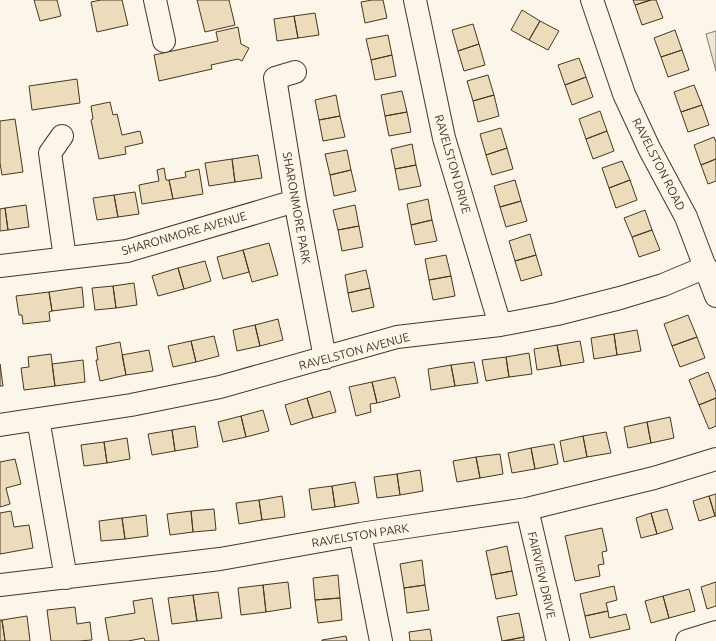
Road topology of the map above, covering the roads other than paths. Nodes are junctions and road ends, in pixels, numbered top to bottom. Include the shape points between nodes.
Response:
1 (155, 0) edge
2 (415, 0) edge
3 (592, 0) edge
4 (164, 41) dead end
5 (295, 72) dead end
6 (62, 136) dead end
7 (295, 200) junction
8 (65, 258) junction
9 (0, 266) edge
10 (706, 267) junction
11 (716, 296) edge
12 (500, 325) junction
13 (325, 358) junction
14 (38, 420) junction
15 (0, 425) edge
16 (716, 459) edge
17 (527, 509) junction
18 (360, 534) junction
19 (66, 578) junction
20 (0, 585) edge
21 (716, 632) edge
22 (381, 641) edge
23 (558, 641) edge
24 (687, 641) edge

1 - 4 street
2 - 12 street, RAVELSTON DRIVE via 444,138
3 - 10 street, RAVELSTON ROAD via 624,94 686,217
5 - 7 street, SHARONMORE PARK via 275,78
6 - 8 street via 50,153
7 - 8 street, SHARONMORE AVENUE via 127,251
7 - 13 street, SHARONMORE PARK
8 - 9 street, SHARONMORE AVENUE
10 - 11 street, RAVELSTON ROAD
10 - 12 street, RAVELSTON AVENUE via 663,285 620,298
12 - 13 street, RAVELSTON AVENUE via 397,338
13 - 14 street, RAVELSTON AVENUE via 220,387
14 - 15 street, RAVELSTON AVENUE
14 - 19 street
16 - 17 street, RAVELSTON PARK via 654,478
17 - 18 street, RAVELSTON PARK
17 - 23 street, FAIRVIEW DRIVE
18 - 19 street, RAVELSTON PARK via 220,559
18 - 22 street
19 - 20 street, RAVELSTON PARK
21 - 24 street

